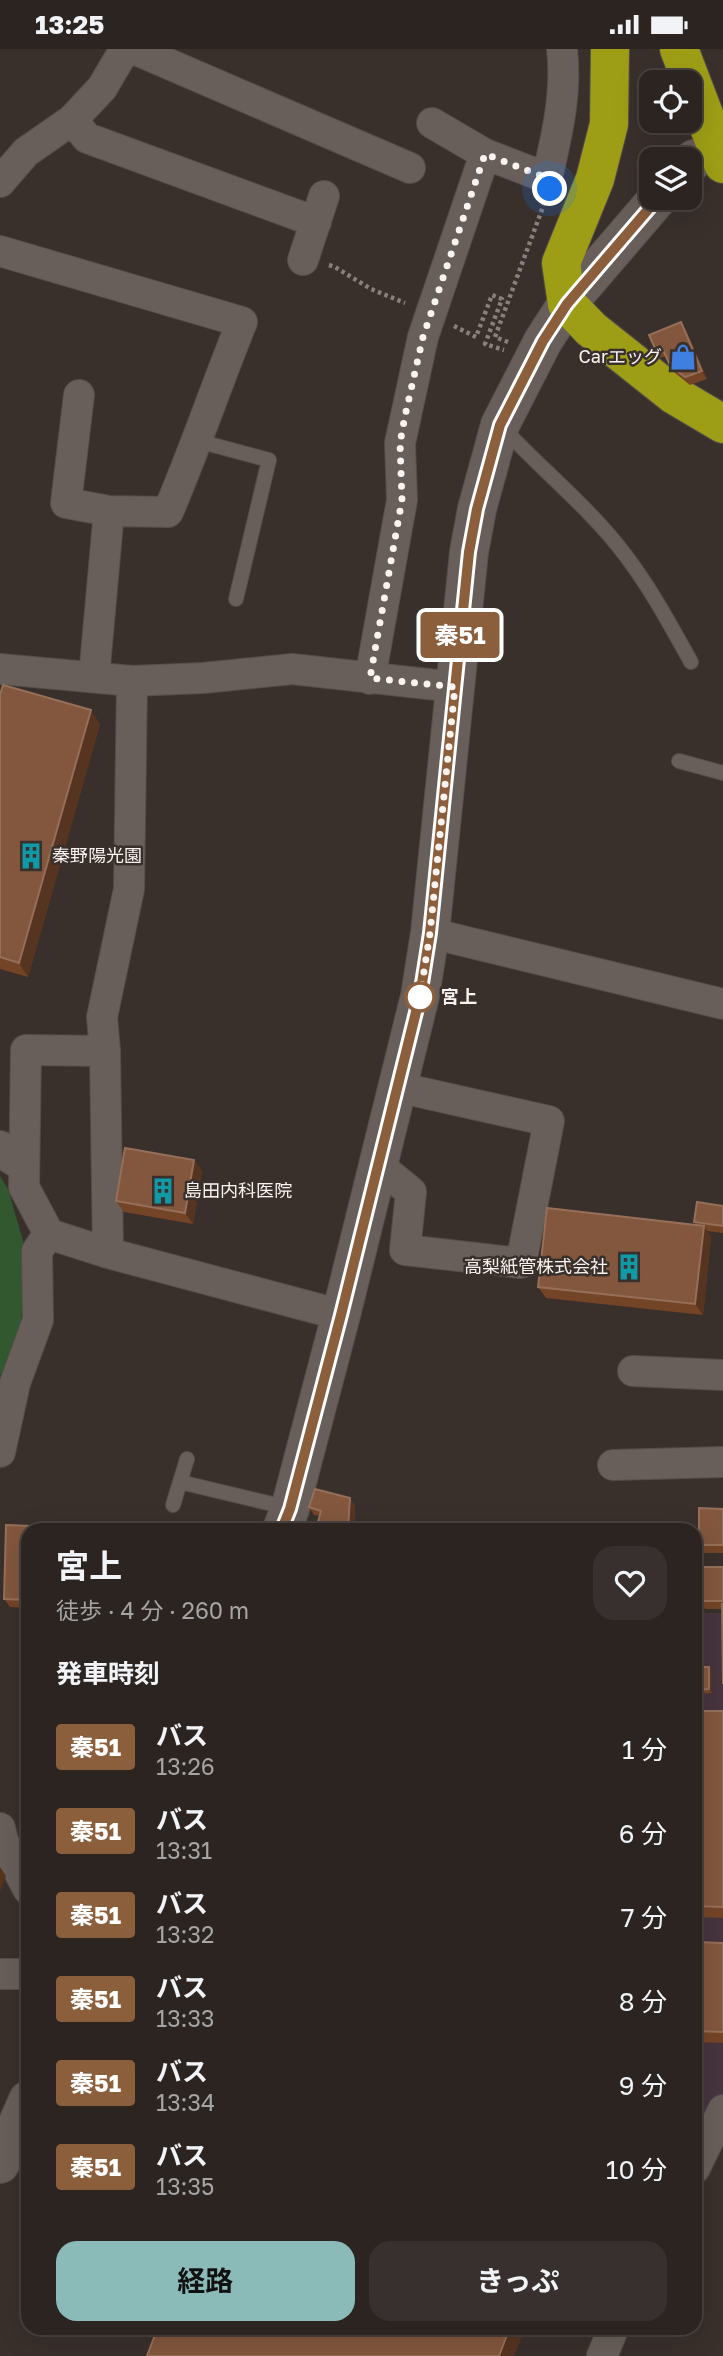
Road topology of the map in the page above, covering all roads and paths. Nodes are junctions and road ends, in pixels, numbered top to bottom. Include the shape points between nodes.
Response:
1 (125, 49) edge
2 (134, 49) edge
3 (562, 49) edge
4 (610, 49) edge
5 (679, 49) edge
6 (72, 120) junction
7 (432, 123) dead end
8 (699, 147) edge
9 (485, 154) junction
10 (410, 168) dead end
11 (547, 178) junction
12 (0, 182) edge
13 (648, 210) edge
14 (0, 251) edge
15 (303, 260) joint
16 (567, 304) junction
17 (431, 314) junction
18 (476, 337) dead end
19 (509, 343) dead end
20 (504, 351) dead end
21 (79, 395) dead end
22 (723, 424) edge
23 (500, 425) junction
24 (198, 441) junction
25 (109, 511) junction
26 (236, 599) dead end
27 (691, 662) dead end
28 (0, 669) edge
29 (94, 677) junction
30 (370, 678) junction
31 (132, 681) junction
32 (455, 687) junction
33 (679, 761) dead end
34 (723, 773) edge
35 (430, 933) junction
36 (723, 1004) edge
37 (105, 1051) junction
38 (397, 1087) junction
39 (0, 1146) edge
40 (378, 1165) junction
41 (24, 1167) junction
42 (49, 1234) junction
43 (108, 1253) junction
44 (341, 1315) junction
45 (633, 1371) dead end
46 (723, 1375) edge
47 (0, 1452) edge
48 (187, 1459) dead end
49 (723, 1462) edge
50 (613, 1465) dead end
51 (180, 1482) junction
52 (173, 1505) dead end
53 (286, 1519) edge
54 (0, 1828) edge
55 (21, 1876) edge
56 (0, 1974) edge
57 (21, 1974) edge
58 (723, 2110) edge
59 (21, 2116) edge
60 (702, 2154) edge
61 (0, 2164) edge

1 - 6 street via 102,88
2 - 10 street
3 - 11 street via 560,123
4 - 16 highway via 609,124 596,179 561,263
5 - 8 highway
6 - 12 street via 26,152
6 - 15 street via 87,138 320,209
7 - 9 street
9 - 11 street
9 - 17 street
11 - 19 path via 550,189 495,337
13 - 16 main road
14 - 24 street via 242,323
15 - 17 path via 335,267 371,289
16 - 22 highway via 674,395
16 - 23 main road
17 - 30 street via 400,443 402,500
18 - 20 path via 492,295 502,299 485,344
21 - 25 street via 66,503
23 - 27 lane via 626,555
23 - 32 main road via 469,552
24 - 25 street via 168,512
24 - 26 lane via 269,460
25 - 29 street
28 - 29 street
29 - 31 street
30 - 31 street via 292,669
30 - 32 street
31 - 37 street via 129,889 102,1017
32 - 35 main road
33 - 34 lane
35 - 36 street
35 - 38 main road
37 - 41 street via 26,1050
37 - 43 street
38 - 40 main road
38 - 40 street via 549,1121 521,1262 405,1250 411,1192
39 - 41 street
40 - 44 main road
41 - 42 street via 24,1187
42 - 43 street
42 - 47 street via 37,1251 38,1320 15,1383
43 - 44 street
44 - 53 main road
45 - 46 street
48 - 51 lane
49 - 50 street
51 - 52 lane
51 - 53 lane
54 - 55 street
56 - 57 street
58 - 60 street
59 - 61 main road

